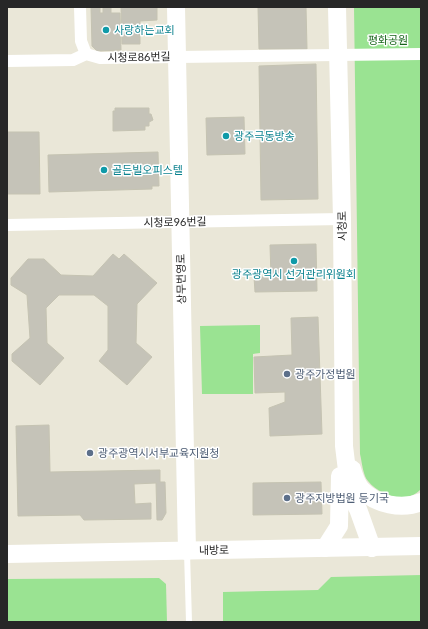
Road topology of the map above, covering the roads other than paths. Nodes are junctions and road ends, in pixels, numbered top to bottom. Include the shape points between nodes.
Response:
1 (80, 7) edge
2 (176, 7) edge
3 (337, 7) edge
4 (86, 54) junction
5 (421, 54) edge
6 (338, 55) junction
7 (176, 57) junction
8 (7, 61) edge
9 (342, 219) junction
10 (180, 222) junction
11 (7, 225) edge
12 (344, 446) junction
13 (421, 502) edge
14 (420, 545) edge
15 (325, 548) junction
16 (372, 548) junction
17 (187, 551) junction
18 (7, 554) edge
19 (189, 622) edge

1 - 4 street via 81,41
2 - 7 street, 상무번영로
3 - 6 street, 시청로
4 - 7 street, 시청로86번길 via 100,58
4 - 8 street, 시청로86번길 via 73,60
5 - 6 street, 시청로86번길
6 - 7 street, 시청로86번길
6 - 9 street, 시청로
7 - 10 street, 상무번영로
9 - 10 street, 시청로96번길
9 - 12 street, 시청로
10 - 11 street, 시청로96번길
10 - 17 street, 상무번영로
12 - 13 street, 시청로 via 360,488 370,497 398,506 411,506
12 - 15 street, 시청로 via 340,471 339,526
12 - 16 street, 시청로 via 350,494
14 - 16 street, 내방로
15 - 16 street, 내방로
15 - 17 street, 내방로
17 - 18 street, 내방로
17 - 19 lane

